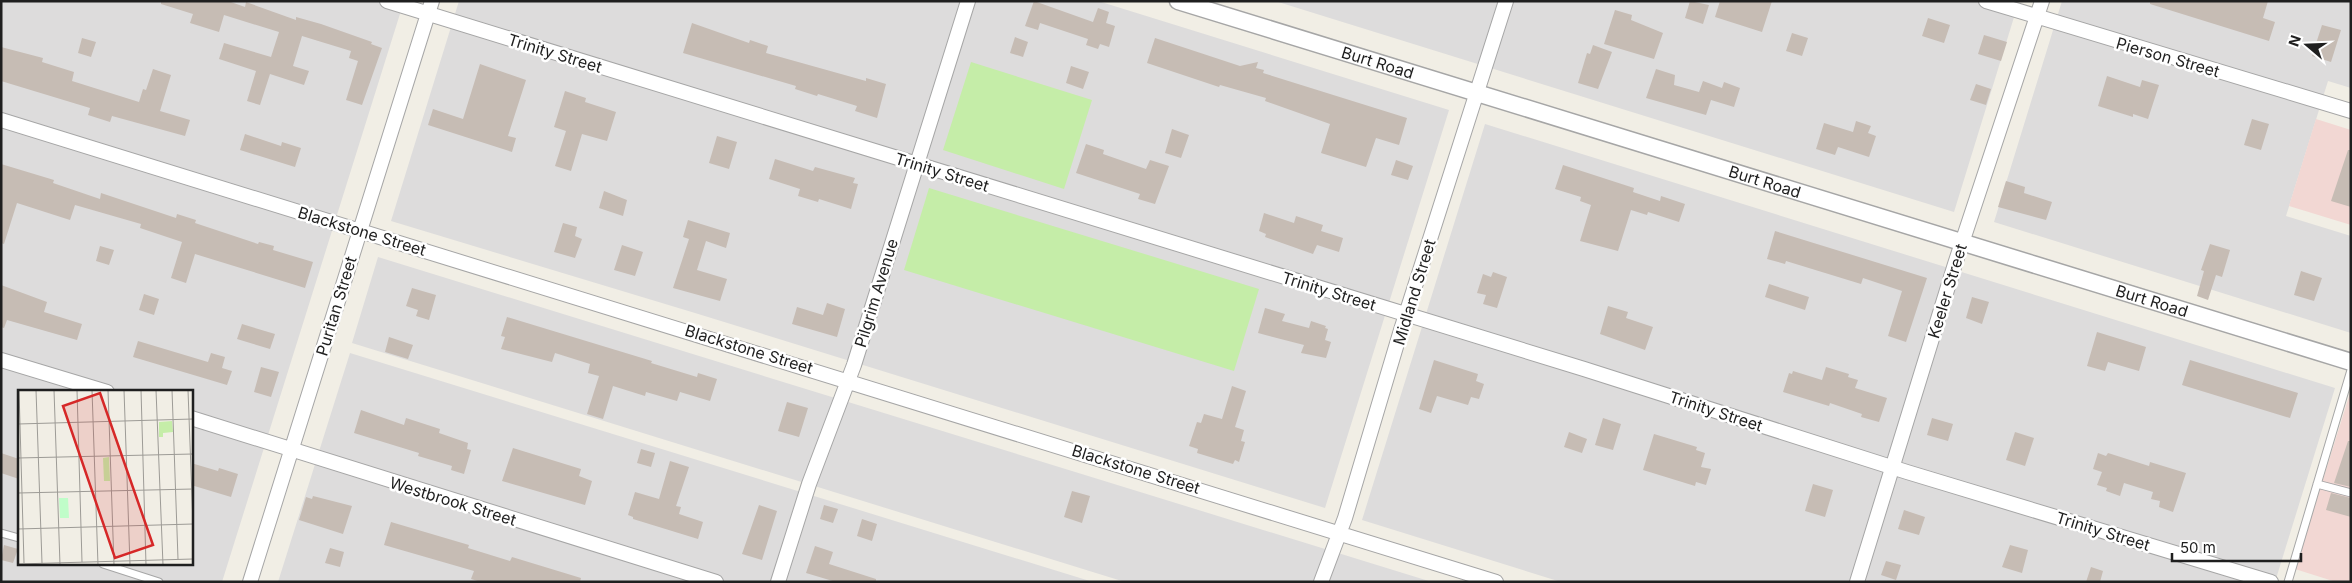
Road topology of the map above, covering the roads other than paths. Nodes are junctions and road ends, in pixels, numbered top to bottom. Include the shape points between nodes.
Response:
1 (387, 1) edge
2 (968, 1) edge
3 (1178, 1) edge
4 (1506, 1) edge
5 (1986, 1) edge
6 (2042, 1) edge
7 (430, 8) edge
8 (2036, 18) junction
9 (1477, 93) junction
10 (2351, 110) edge
11 (1, 120) edge
12 (917, 164) junction
13 (360, 230) junction
14 (1962, 243) junction
15 (1406, 315) junction
16 (1, 360) edge
17 (2351, 362) edge
18 (2351, 370) edge
19 (848, 380) junction
20 (100, 390) edge
21 (192, 418) edge
22 (291, 450) junction
23 (1893, 467) junction
24 (2317, 484) junction
25 (2351, 494) edge
26 (1, 533) edge
27 (1339, 533) junction
28 (18, 538) edge
29 (109, 566) edge
30 (159, 582) edge
31 (250, 582) edge
32 (716, 582) edge
33 (778, 582) edge
34 (1321, 582) edge
35 (1496, 582) edge
36 (1857, 582) edge
37 (2272, 582) edge
38 (2288, 582) edge

1 - 7 street, Trinity Street
2 - 12 street, Pilgrim Avenue
3 - 9 street, Burt Road
4 - 9 street, Midland Street
5 - 8 street, Pierson Street
6 - 8 street, Keeler Street
7 - 12 street, Trinity Street
7 - 13 street, Puritan Street
8 - 10 street, Pierson Street
8 - 14 street, Keeler Street
9 - 14 street, Burt Road
9 - 15 street, Midland Street
11 - 13 street, Blackstone Street
12 - 15 street, Trinity Street
12 - 19 street, Pilgrim Avenue
13 - 19 street, Blackstone Street
13 - 22 street, Puritan Street
14 - 17 street, Burt Road
14 - 23 street, Keeler Street
15 - 23 street, Trinity Street
15 - 27 street, Midland Street
16 - 20 street
18 - 24 lane
19 - 27 street, Blackstone Street
19 - 33 street, Pilgrim Avenue via 809,484
21 - 22 street, Westbrook Street
22 - 31 street, Puritan Street
22 - 32 street, Westbrook Street
23 - 36 street, Keeler Street
23 - 37 street, Trinity Street
24 - 25 lane
24 - 38 lane
26 - 28 lane
27 - 34 street, Midland Street
27 - 35 street, Blackstone Street
29 - 30 lane

